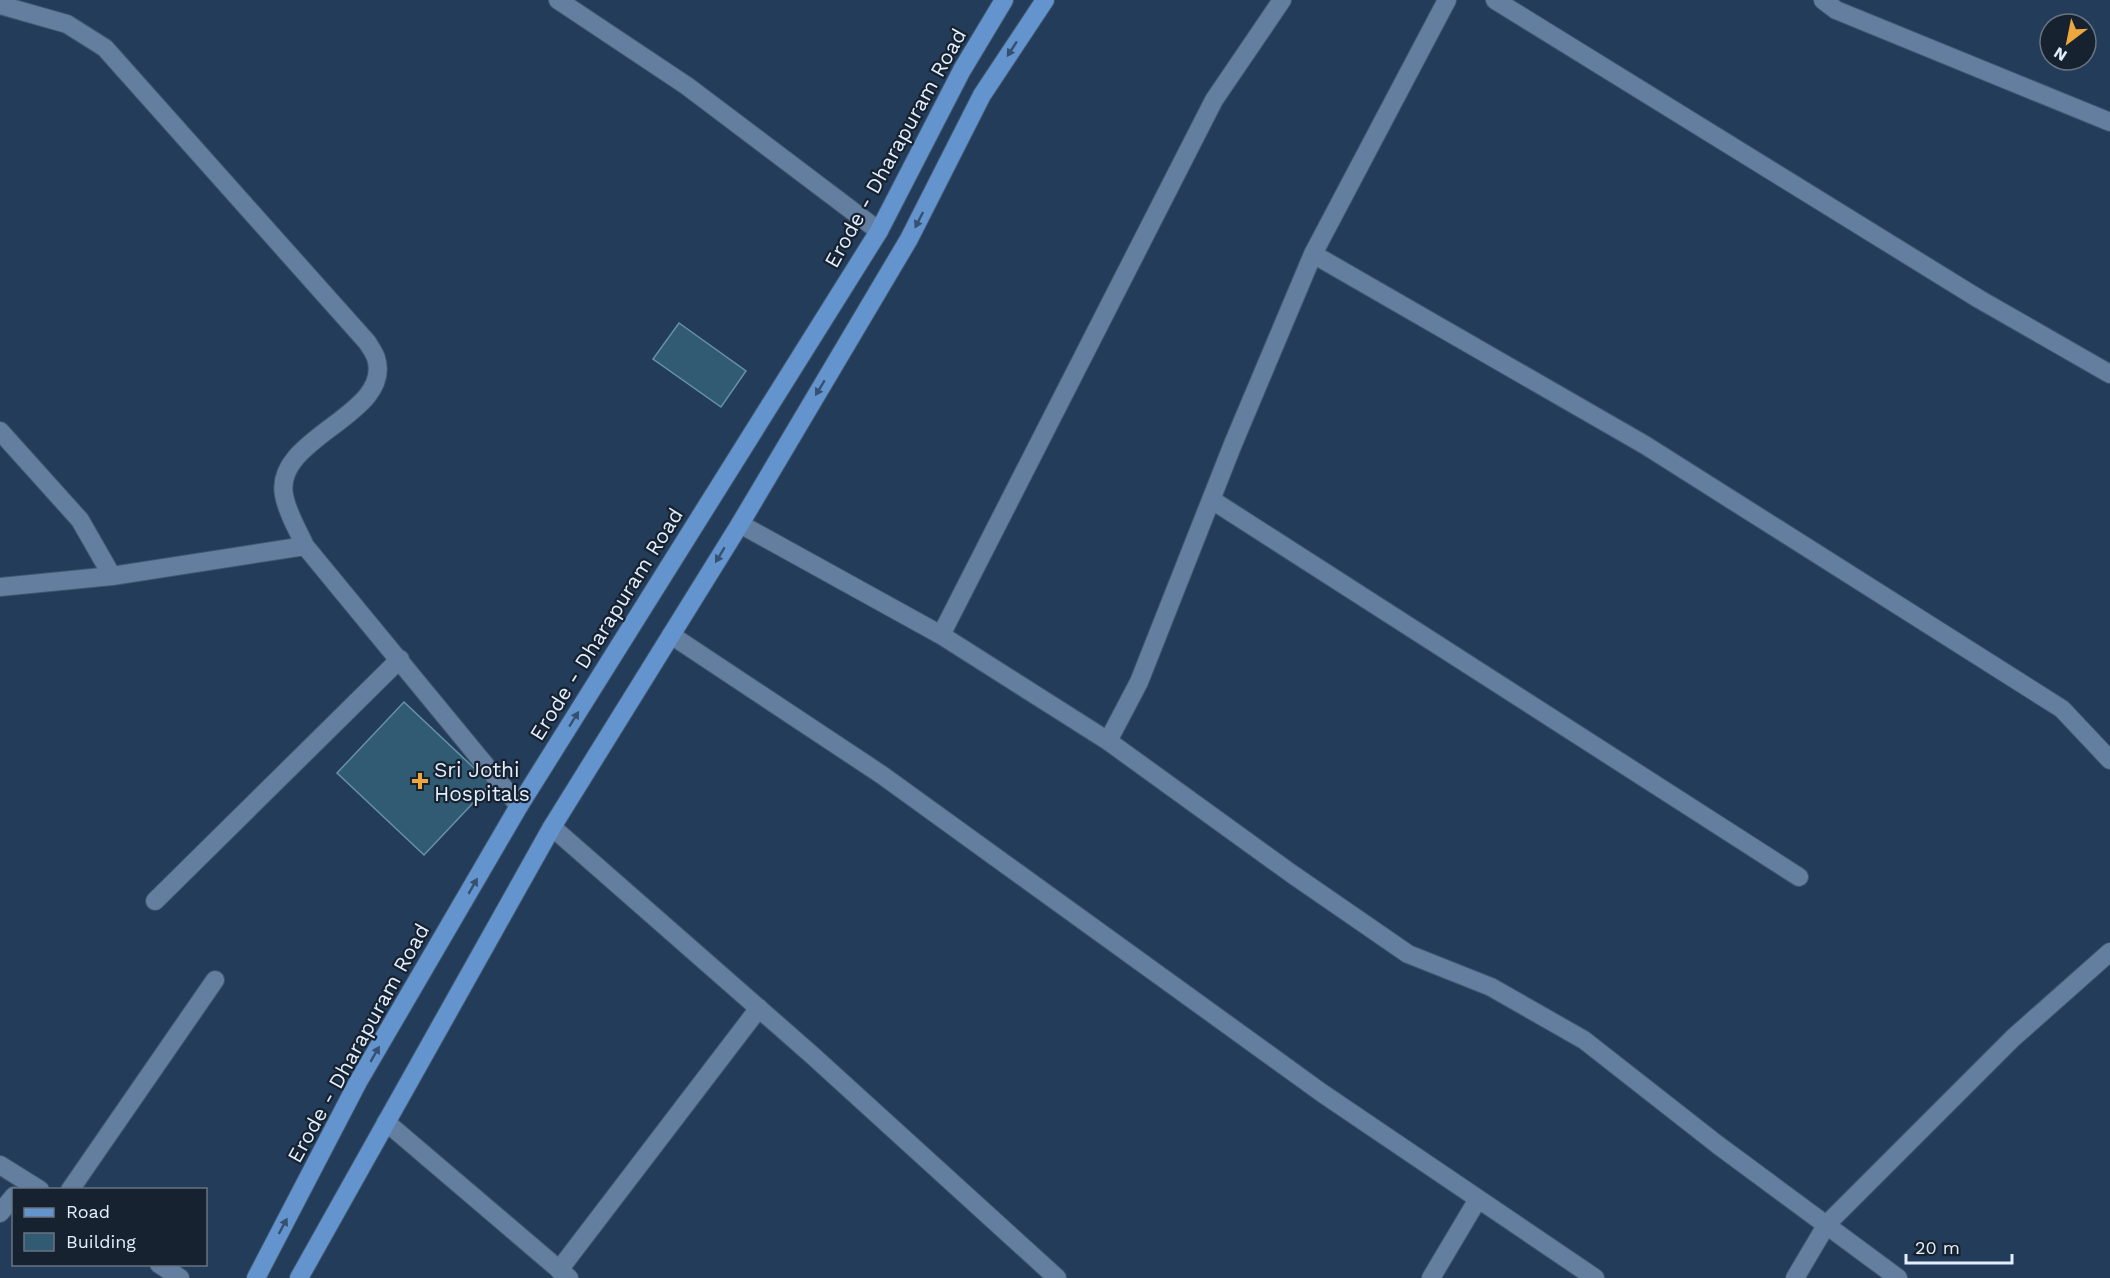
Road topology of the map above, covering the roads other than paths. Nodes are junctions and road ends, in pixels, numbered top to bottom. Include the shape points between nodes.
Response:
1 (560, 0) edge
2 (1004, 0) edge
3 (1045, 0) edge
4 (1282, 0) edge
5 (1447, 0) edge
6 (1495, 0) edge
7 (1822, 0) edge
8 (0, 5) edge
9 (2110, 122) edge
10 (879, 231) junction
11 (1313, 254) junction
12 (2110, 374) edge
13 (0, 431) edge
14 (1212, 500) junction
15 (740, 524) junction
16 (306, 546) junction
17 (112, 576) junction
18 (0, 587) edge
19 (671, 635) junction
20 (940, 635) junction
21 (400, 659) junction
22 (1108, 741) junction
23 (2110, 760) edge
24 (519, 806) junction
25 (552, 827) junction
26 (1799, 877) dead end
27 (155, 901) dead end
28 (2110, 952) edge
29 (215, 980) dead end
30 (759, 1008) junction
31 (386, 1122) junction
32 (0, 1165) edge
33 (28, 1187) edge
34 (71, 1188) edge
35 (12, 1198) edge
36 (1478, 1199) junction
37 (0, 1213) edge
38 (1827, 1224) junction
39 (162, 1266) edge
40 (564, 1274) edge
41 (180, 1278) edge
42 (256, 1278) edge
43 (299, 1278) edge
44 (1058, 1278) edge
45 (1431, 1278) edge
46 (1595, 1278) edge
47 (1795, 1278) edge
48 (1898, 1278) edge

1 - 10 street via 687,86
2 - 10 main road, Erode - Dharapuram Road via 962,70
3 -> 15 main road via 982,96 909,239
4 - 20 street via 1214,100
5 - 11 street
6 - 12 street via 1979,299
7 - 9 street via 1836,10
8 - 16 street via 67,24 105,48 367,342 376,359 376,374 368,395 303,448 284,476 283,494
24 -> 10 main road, Erode - Dharapuram Road
11 - 14 street
11 - 23 street via 1725,495 2062,709
13 - 17 street via 80,520
14 - 22 street via 1139,682
14 - 26 street
15 -> 19 main road
15 - 20 street
16 - 17 street
16 - 21 street
17 - 18 street
19 - 25 main road
19 - 36 street via 882,775 1322,1093
20 - 22 street
21 - 24 street
21 - 27 street
22 - 38 street via 1408,954 1491,987 1584,1040
42 -> 24 main road, Erode - Dharapuram Road via 358,1082
25 - 30 street
25 - 31 main road
28 - 38 street via 2013,1038
29 - 34 street
30 - 40 street
30 - 44 street
31 - 40 street
31 - 43 main road
32 - 33 street
35 - 37 street
36 - 45 street
36 - 46 street
38 - 47 street
38 - 48 street
39 - 41 street

